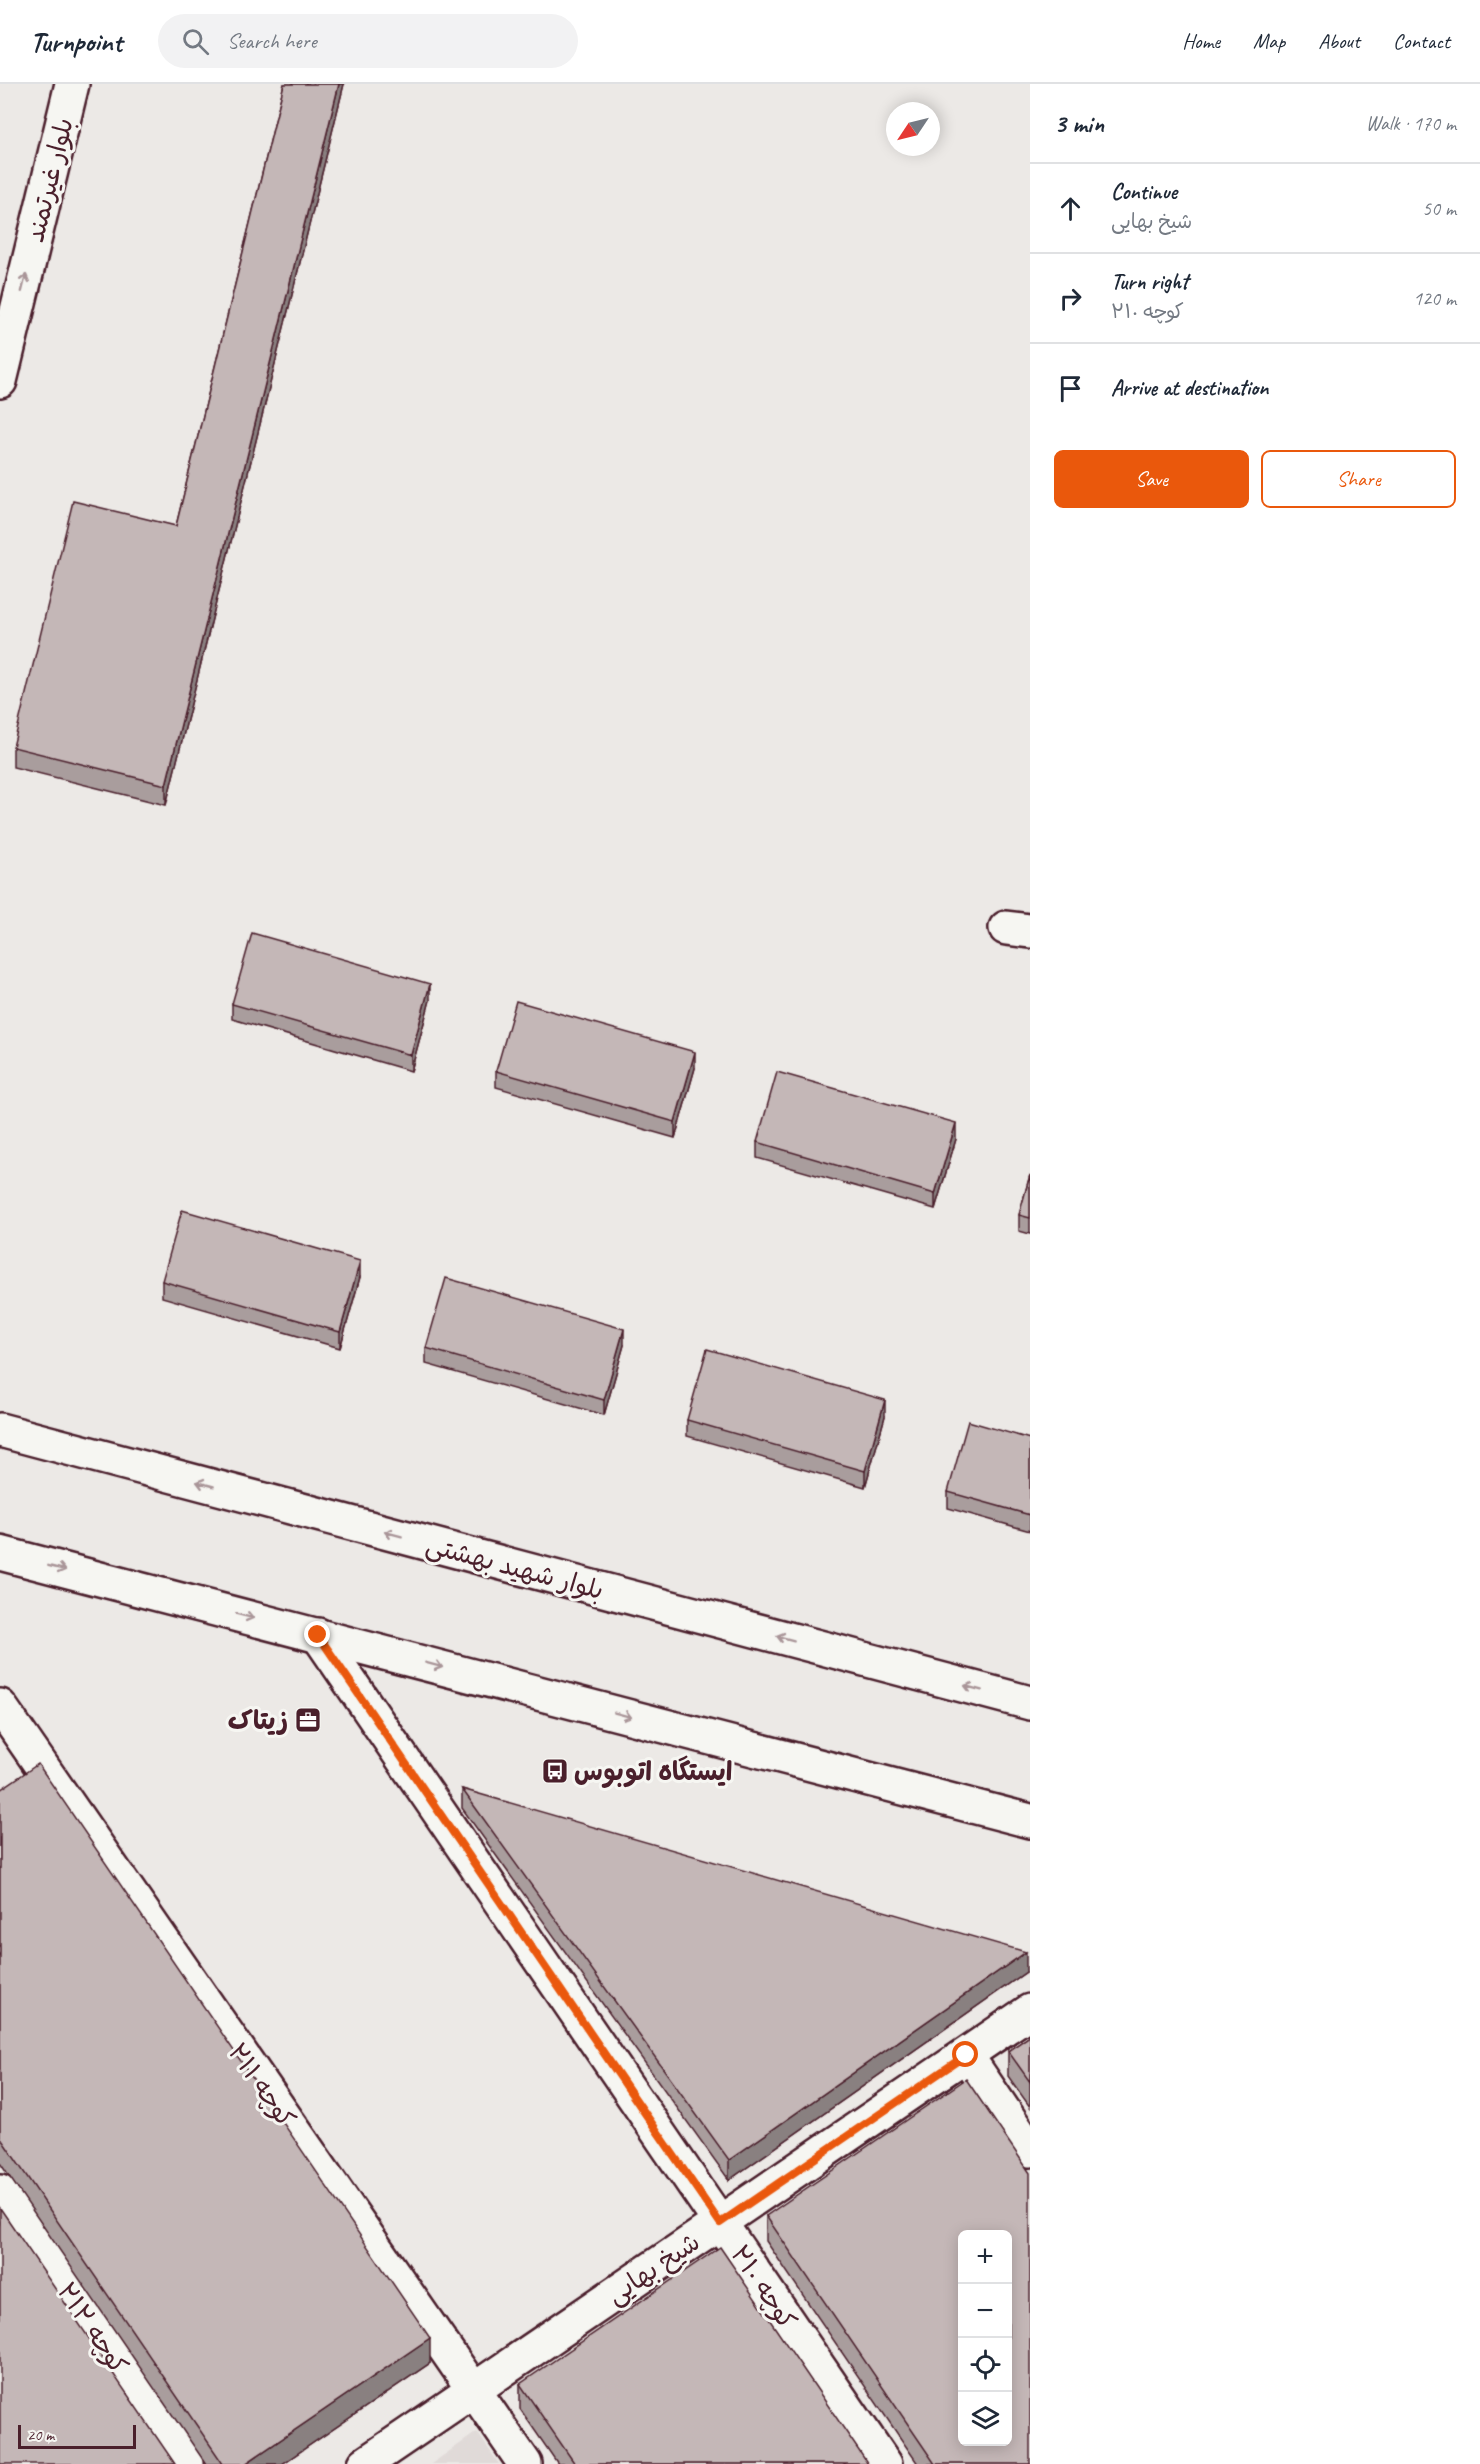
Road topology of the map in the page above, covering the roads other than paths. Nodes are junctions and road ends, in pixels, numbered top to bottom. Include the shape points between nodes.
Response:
1 (72, 84) edge
2 (0, 381) edge
3 (0, 1430) edge
4 (0, 1553) edge
5 (318, 1635) junction
6 (1030, 1703) edge
7 (0, 1706) edge
8 (1030, 1821) edge
9 (1030, 2011) edge
10 (966, 2055) junction
11 (1030, 2150) edge
12 (0, 2192) edge
13 (720, 2223) junction
14 (474, 2390) junction
15 (186, 2464) edge
16 (365, 2464) edge
17 (525, 2464) edge
18 (885, 2464) edge

2 -> 1 street, بلوار غیرتمند
6 -> 3 street, بلوار شهید بهشتی
4 -> 5 street
5 -> 8 street
5 - 13 street, کوچه ۲۱۰
7 - 14 street, کوچه ۲۱۱
9 - 10 street, شیخ بهایی
10 - 11 street
10 - 13 street, شیخ بهایی
12 - 15 street, کوچه ۲۱۲
13 - 14 street, شیخ بهایی
13 - 18 street, کوچه ۲۱۰
14 - 16 street, شیخ بهایی
14 - 17 street, کوچه ۲۱۱

